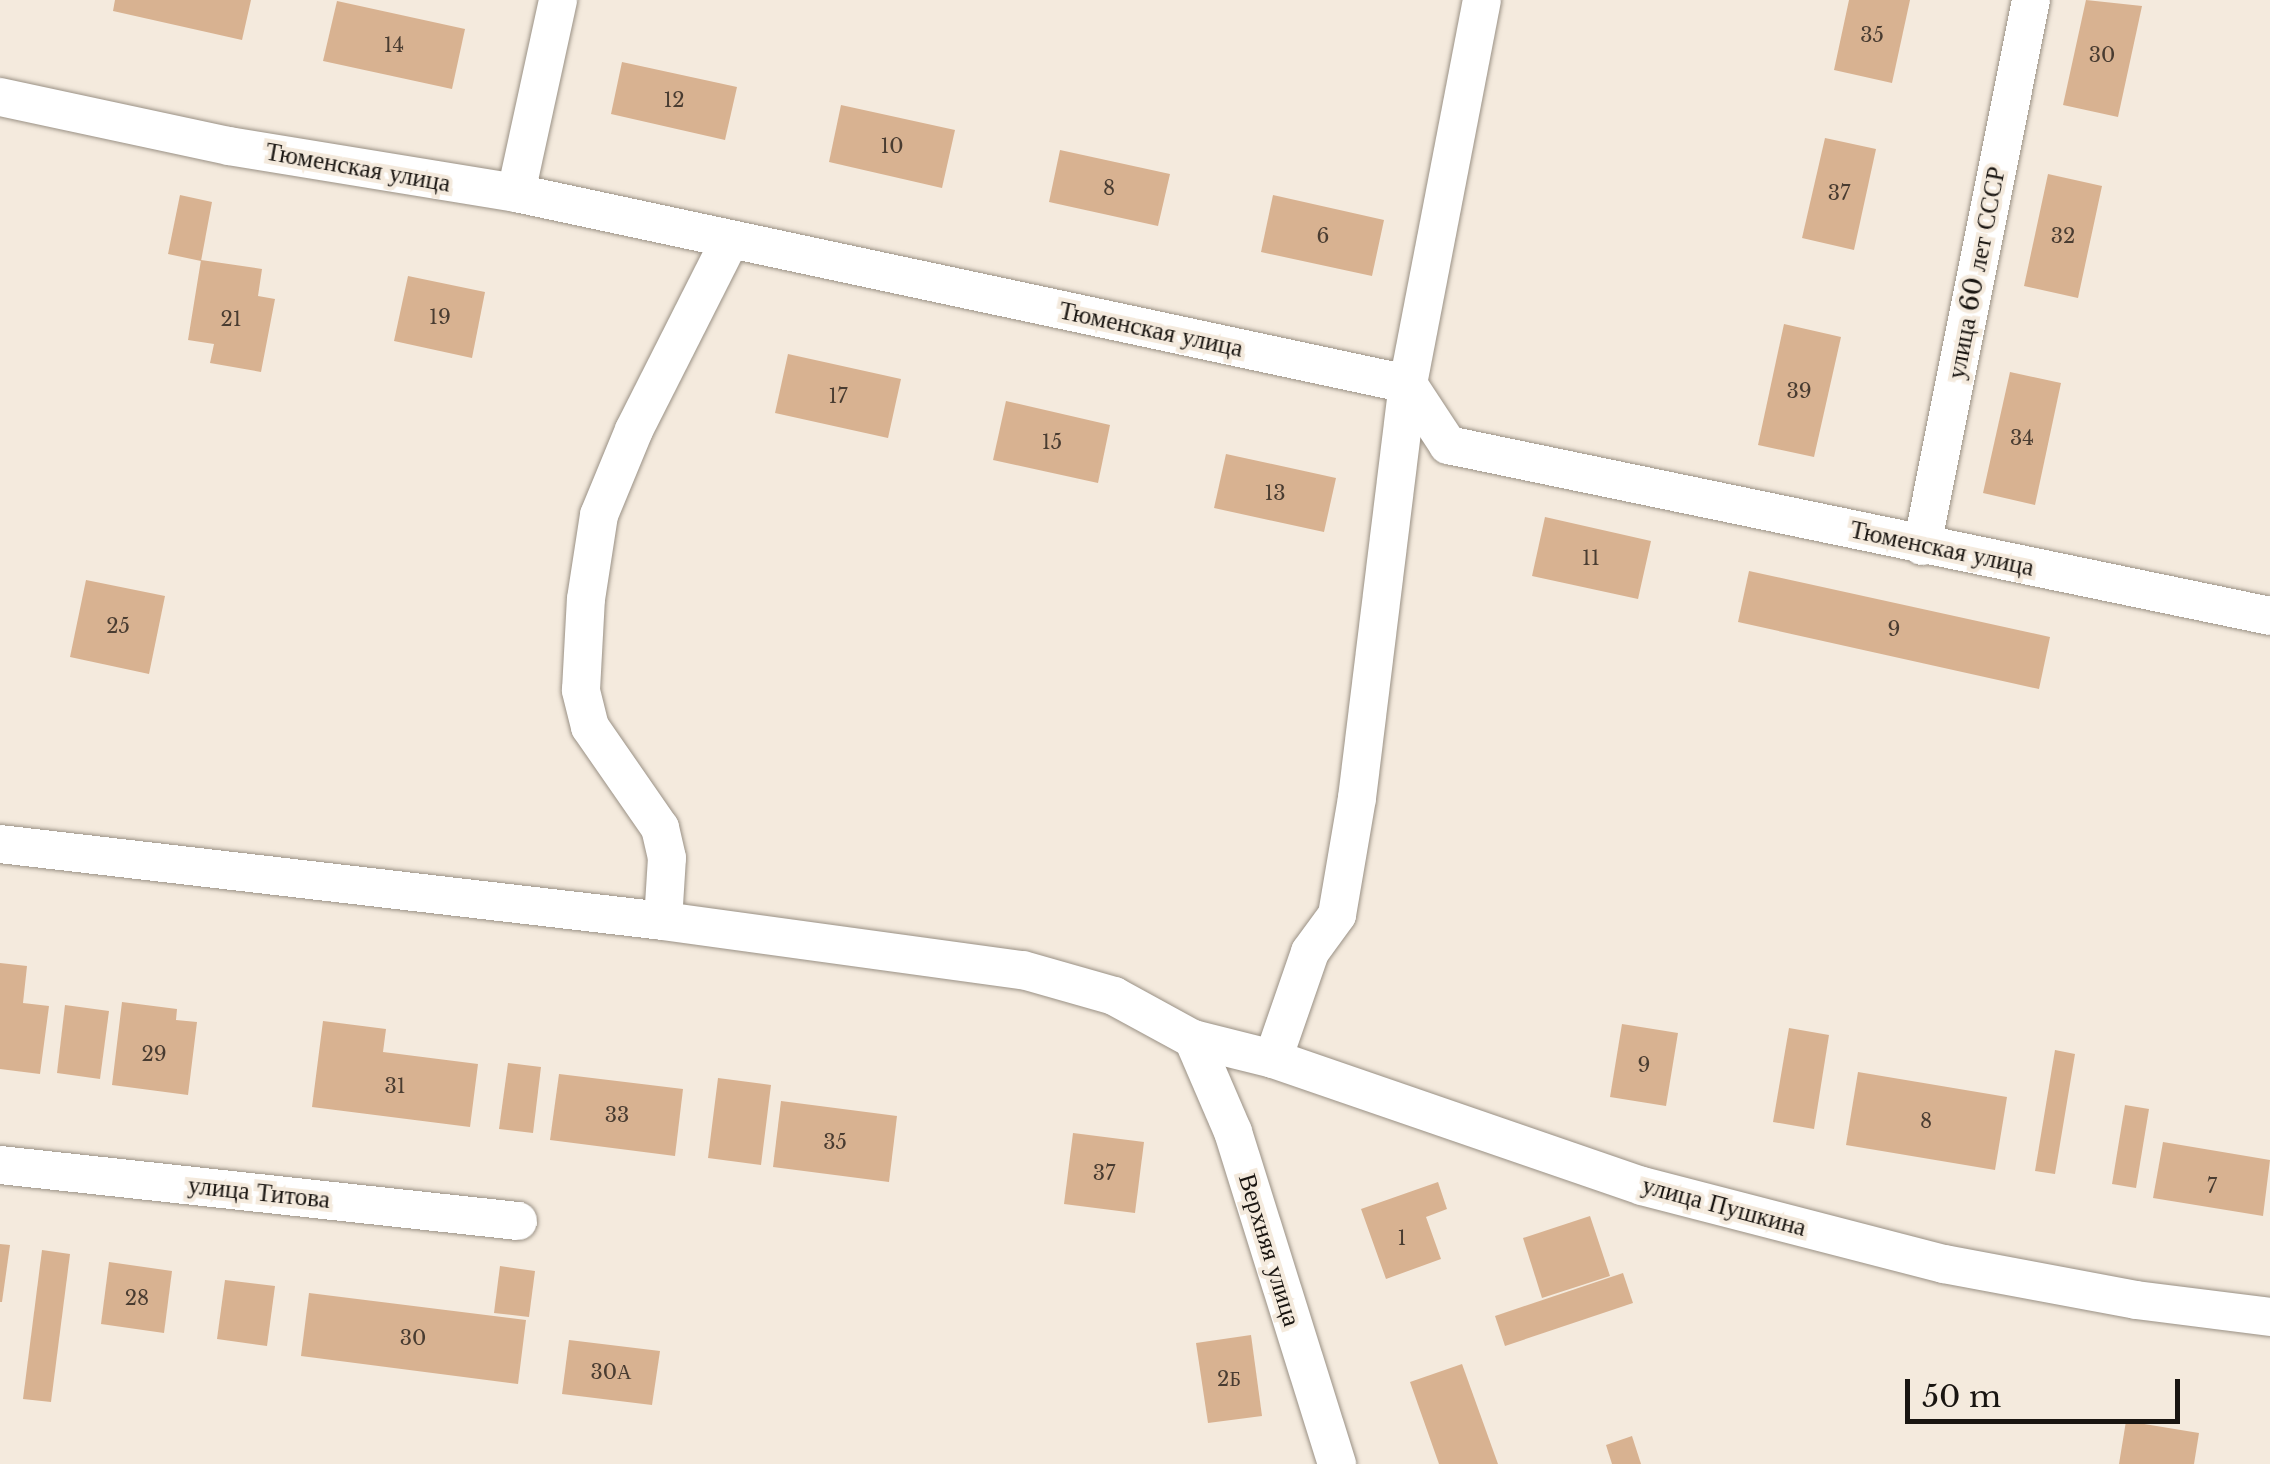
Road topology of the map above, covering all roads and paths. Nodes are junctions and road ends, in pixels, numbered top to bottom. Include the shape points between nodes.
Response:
1 (558, 0) edge
2 (1482, 0) edge
3 (2032, 0) edge
4 (0, 96) edge
5 (516, 193) junction
6 (730, 240) junction
7 (1408, 384) junction
8 (1922, 546) junction
9 (2270, 616) edge
10 (0, 844) edge
11 (664, 921) junction
12 (1192, 1039) junction
13 (1273, 1059) junction
14 (0, 1165) edge
15 (518, 1221) dead end
16 (2270, 1317) edge
17 (1337, 1464) edge

1 - 5 street
2 - 7 street
3 - 8 street, улица 60 лет СССР
4 - 5 street, Тюменская улица via 230,146
5 - 6 street, Тюменская улица
6 - 7 street, Тюменская улица
6 - 11 street via 599,515 586,599 581,690 590,727 660,828 667,858
7 - 8 street, Тюменская улица via 1448,445
7 - 13 street via 1358,798 1336,915 1310,952
8 - 9 street, Тюменская улица
10 - 11 street, улица Пушкина
11 - 12 street, улица Пушкина via 1023,970 1114,996
12 - 13 street, улица Пушкина
12 - 17 street, Верхняя улица via 1233,1132
13 - 16 street, улица Пушкина via 1642,1186 1944,1264
14 - 15 street, улица Титова

